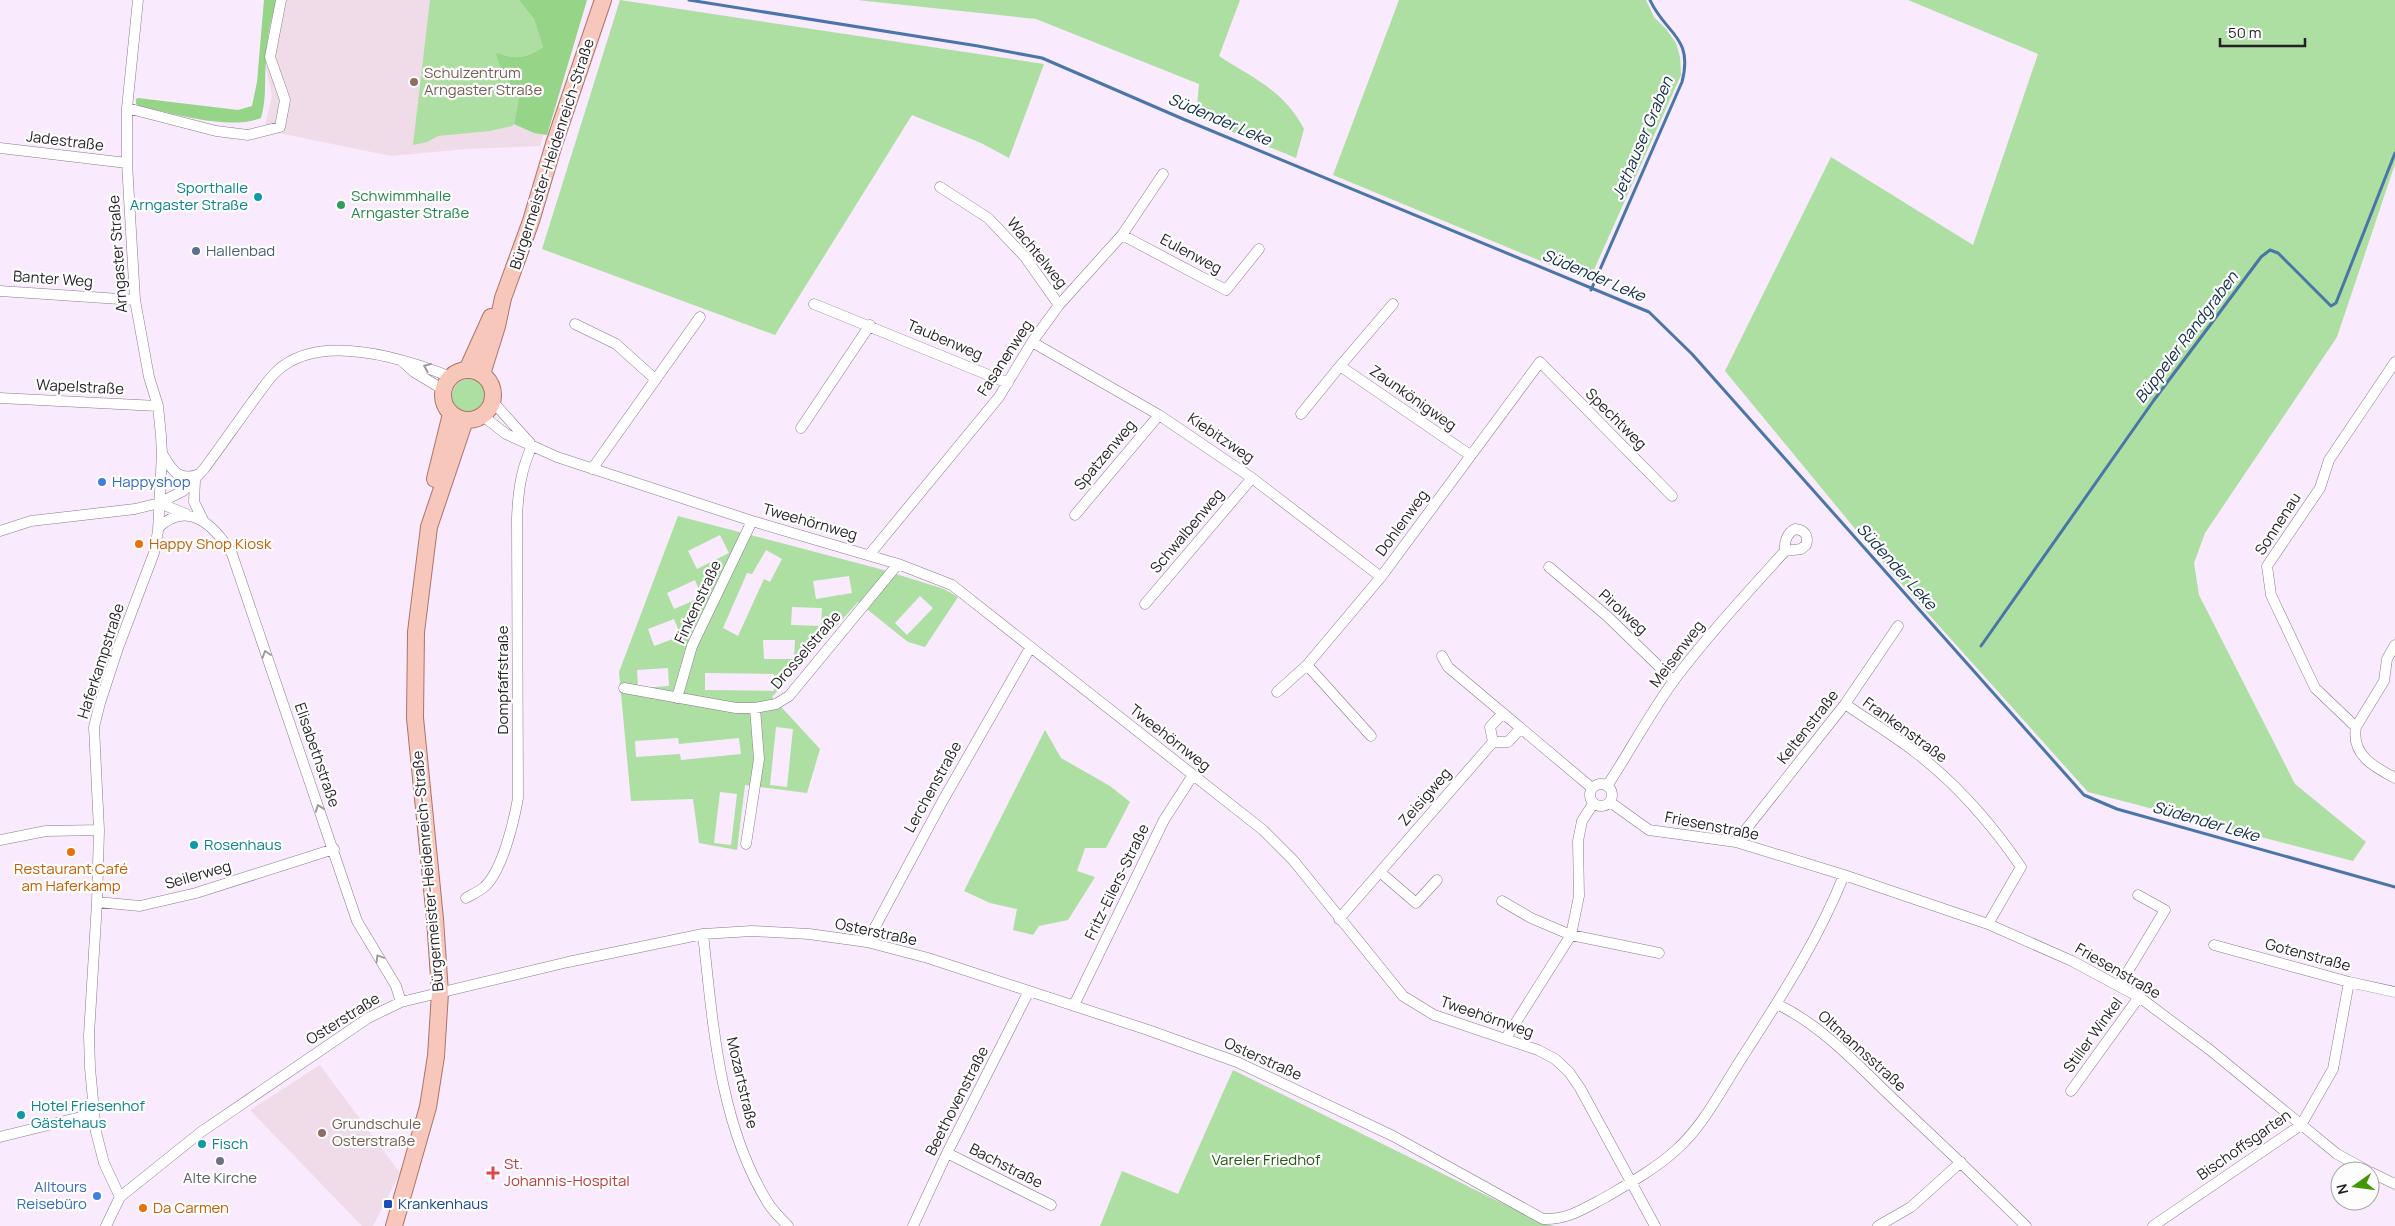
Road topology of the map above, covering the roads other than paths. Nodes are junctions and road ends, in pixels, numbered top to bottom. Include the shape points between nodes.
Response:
1 (138, 0) edge
2 (281, 0) edge
3 (601, 5) edge
4 (127, 108) junction
5 (0, 148) edge
6 (127, 163) junction
7 (1163, 174) dead end
8 (940, 187) dead end
9 (1122, 235) junction
10 (1259, 249) dead end
11 (0, 291) edge
12 (135, 300) junction
13 (814, 304) dead end
14 (1394, 304) dead end
15 (1059, 306) junction
16 (700, 317) dead end
17 (575, 324) dead end
18 (870, 325) junction
19 (1032, 342) junction
20 (402, 362) junction
21 (1540, 362) joint
22 (2395, 362) edge
23 (1340, 366) junction
24 (474, 372) junction
25 (655, 379) junction
26 (1008, 383) junction
27 (448, 384) junction
28 (0, 398) edge
29 (493, 402) junction
30 (158, 406) junction
31 (1301, 414) dead end
32 (1159, 415) junction
33 (482, 416) junction
34 (458, 417) junction
35 (801, 428) dead end
36 (532, 446) junction
37 (162, 452) junction
38 (1470, 455) junction
39 (592, 469) junction
40 (198, 476) junction
41 (1252, 478) junction
42 (1672, 496) dead end
43 (159, 503) junction
44 (1074, 514) dead end
45 (190, 516) junction
46 (203, 521) junction
47 (752, 521) junction
48 (158, 528) junction
49 (0, 531) edge
50 (1785, 551) dead end
51 (869, 555) junction
52 (898, 564) junction
53 (1549, 567) dead end
54 (1381, 577) junction
55 (1145, 604) dead end
56 (1898, 626) dead end
57 (2395, 645) edge
58 (1030, 648) junction
59 (1442, 656) dead end
60 (1307, 665) junction
61 (1674, 680) junction
62 (624, 688) dead end
63 (1277, 692) dead end
64 (677, 698) junction
65 (1845, 704) junction
66 (755, 708) junction
67 (1503, 713) junction
68 (2356, 727) junction
69 (1521, 728) junction
70 (1371, 736) dead end
71 (1493, 742) junction
72 (1193, 775) junction
73 (2395, 778) edge
74 (1608, 786) junction
75 (1592, 788) junction
76 (1610, 802) junction
77 (1593, 804) junction
78 (99, 830) junction
79 (0, 840) edge
80 (1736, 842) junction
81 (746, 844) dead end
82 (334, 849) junction
83 (1380, 872) junction
84 (1844, 876) junction
85 (1437, 880) dead end
86 (2138, 895) dead end
87 (466, 898) dead end
88 (1502, 901) dead end
89 (97, 902) junction
90 (1339, 919) junction
91 (1988, 924) junction
92 (703, 934) junction
93 (1571, 935) junction
94 (867, 942) junction
95 (2214, 944) dead end
96 (1659, 953) dead end
97 (2349, 982) junction
98 (2119, 986) junction
99 (1029, 991) junction
100 (2395, 992) edge
101 (440, 993) junction
102 (2139, 997) junction
103 (401, 1002) junction
104 (1777, 1004) junction
105 (1074, 1006) junction
106 (1506, 1038) junction
107 (2071, 1091) dead end
108 (93, 1114) junction
109 (2301, 1125) junction
110 (0, 1137) edge
111 (947, 1153) junction
112 (2349, 1161) edge
113 (1961, 1162) junction
114 (2380, 1177) edge
115 (1631, 1182) junction
116 (2395, 1184) edge
117 (120, 1197) junction
118 (1051, 1205) dead end
119 (106, 1226) edge
120 (394, 1226) edge
121 (788, 1226) edge
122 (913, 1226) edge
123 (1655, 1226) edge
124 (1878, 1226) edge
125 (2026, 1226) edge
126 (2153, 1226) edge

1 - 4 street, Arngaster Straße
2 - 4 street via 270,57 285,100 280,127 248,135 216,131
3 - 24 main road, Bürgermeister-Heidenreich-Straße via 503,298 498,326
4 - 6 street, Arngaster Straße
5 - 6 street, Jadestraße
6 - 12 street, Arngaster Straße
7 - 9 street, Fasanenweg
8 - 15 street, Wachtelweg via 988,218 1025,258
9 - 10 street, Eulenweg via 1226,290
9 - 15 street, Fasanenweg
11 - 12 street, Banter Weg
12 - 30 street, Arngaster Straße via 149,377
13 - 18 street, Taubenweg
14 - 23 street
15 - 19 street, Fasanenweg
16 - 25 street
17 - 25 street via 616,344
18 - 26 street, Taubenweg
18 - 35 street
19 - 26 street, Fasanenweg
19 - 32 street, Kiebitzweg
20 - 27 street via 414,372
27 -> 20 street via 418,364
20 - 40 street via 384,354 361,351 314,354 286,363 276,371
21 - 38 street, Dohlenweg
21 - 42 street, Spechtweg
22 - 68 street, Sonnenau via 2329,460 2320,488 2267,566 2271,594 2315,688
23 - 31 street
23 - 38 street, Zaunkönigweg
24 - 27 main road
24 - 29 main road via 491,384
25 - 39 street
26 - 51 street, Fasanenweg
27 - 34 main road via 445,403
28 - 30 street, Wapelstraße
29 - 33 main road
29 - 36 street, Tweehörnweg
30 - 37 street, Arngaster Straße
32 - 41 street, Kiebitzweg
32 - 44 street, Spatzenweg
33 - 34 main road via 472,420
33 - 36 street, Tweehörnweg via 506,434
34 - 101 main road, Bürgermeister-Heidenreich-Straße via 433,511 420,590 414,688
36 - 39 street, Tweehörnweg
36 - 87 street, Dompfaffstraße via 522,470 517,518 518,798 512,833 496,869 484,888
37 - 40 street via 178,475
37 - 43 street, Arngaster Straße
38 - 54 street, Dohlenweg
39 - 47 street, Tweehörnweg
40 - 43 street via 183,491
40 - 46 street via 194,502
41 - 54 street, Kiebitzweg
41 - 55 street, Schwalbenweg
43 - 45 street
43 - 48 street, Haferkampstraße
43 - 49 street via 135,510 31,521
45 - 46 street
45 - 48 street via 170,518
82 -> 46 street, Elisabethstraße via 236,565 224,542
47 - 51 street, Tweehörnweg
47 - 64 street, Finkenstraße via 692,646
48 - 78 street, Haferkampstraße via 154,553 96,715 94,737
50 - 61 street, Meisenweg via 1723,619
51 - 52 street, Tweehörnweg
52 - 58 street, Tweehörnweg via 952,585
52 - 66 street, Drosselstraße via 789,696 776,704
53 - 61 street, Pirolweg via 1607,616
54 - 60 street, Dohlenweg
56 - 65 street, Keltenstraße
57 - 68 street via 2386,659 2384,681
58 - 72 street, Tweehörnweg
58 - 94 street, Lerchenstraße
59 - 67 street via 1448,667
60 - 63 street, Dohlenweg
60 - 70 street
61 - 74 street, Meisenweg
62 - 64 street, Drosselstraße
64 - 66 street, Drosselstraße
65 - 80 street, Keltenstraße
65 - 91 street, Frankenstraße via 1915,752 1958,789 1994,828 2021,867
66 - 81 street via 759,759
67 - 69 street
67 - 71 street via 1490,727
68 - 73 street via 2356,746 2364,759
69 - 71 street via 1508,742
69 - 75 street
71 - 83 street, Zeisigweg
72 - 90 street, Tweehörnweg via 1276,843 1298,865
72 - 105 street, Fritz-Eilers-Straße via 1164,820
74 - 75 street via 1599,784
74 - 76 street via 1612,796
75 - 77 street via 1589,796
76 - 77 street via 1601,807
76 - 80 street, Friesenstraße via 1649,830
77 - 93 street via 1582,821 1578,841 1579,896
78 - 79 street via 46,831
78 - 89 street, Haferkampstraße
80 - 84 street, Friesenstraße
82 - 89 street, Seilerweg via 196,893 140,906
103 -> 82 street, Elisabethstraße via 396,986 357,921
83 - 85 street via 1416,903
83 - 90 street, Zeisigweg
84 - 91 street, Friesenstraße
84 - 104 street via 1826,920
86 - 98 street via 2165,910
88 - 93 street
89 - 108 street, Haferkampstraße via 90,1035
90 - 106 street, Tweehörnweg via 1403,996 1434,1015
91 - 98 street, Friesenstraße
92 - 94 street, Osterstraße via 752,930
92 - 101 street, Osterstraße
92 - 121 street, Mozartstraße via 712,1010 733,1124 768,1204
93 - 96 street
93 - 106 street
94 - 99 street, Osterstraße
95 - 97 street, Gotenstraße
97 - 100 street, Gotenstraße
97 - 109 street, Bischoffsgarten via 2333,1069
98 - 102 street, Friesenstraße
99 - 105 street, Osterstraße
99 - 111 street, Beethovenstraße
101 - 103 street, Osterstraße
101 - 120 main road, Bürgermeister-Heidenreich-Straße via 436,1056 428,1107
102 - 107 street, Stiller Winkel
102 - 109 street, Friesenstraße
103 - 117 street, Osterstraße via 368,1018 222,1117
104 - 113 street, Oltmannsstraße via 1822,1032
104 - 115 street via 1690,1136 1662,1162
105 - 115 street, Osterstraße via 1237,1062 1393,1136 1543,1219 1573,1216
106 - 115 street, Tweehörnweg via 1538,1050 1569,1072
108 - 110 street
108 - 117 street, Haferkampstraße via 104,1163
109 - 112 street, Friesenstraße
109 - 126 street, Bischoffsgarten
111 - 118 street, Bachstraße
111 - 122 street, Beethovenstraße
113 - 124 street via 1911,1207
113 - 125 street, Oltmannsstraße
114 - 116 street, Friesenstraße
115 - 123 street, Tweehörnweg
117 - 119 street

